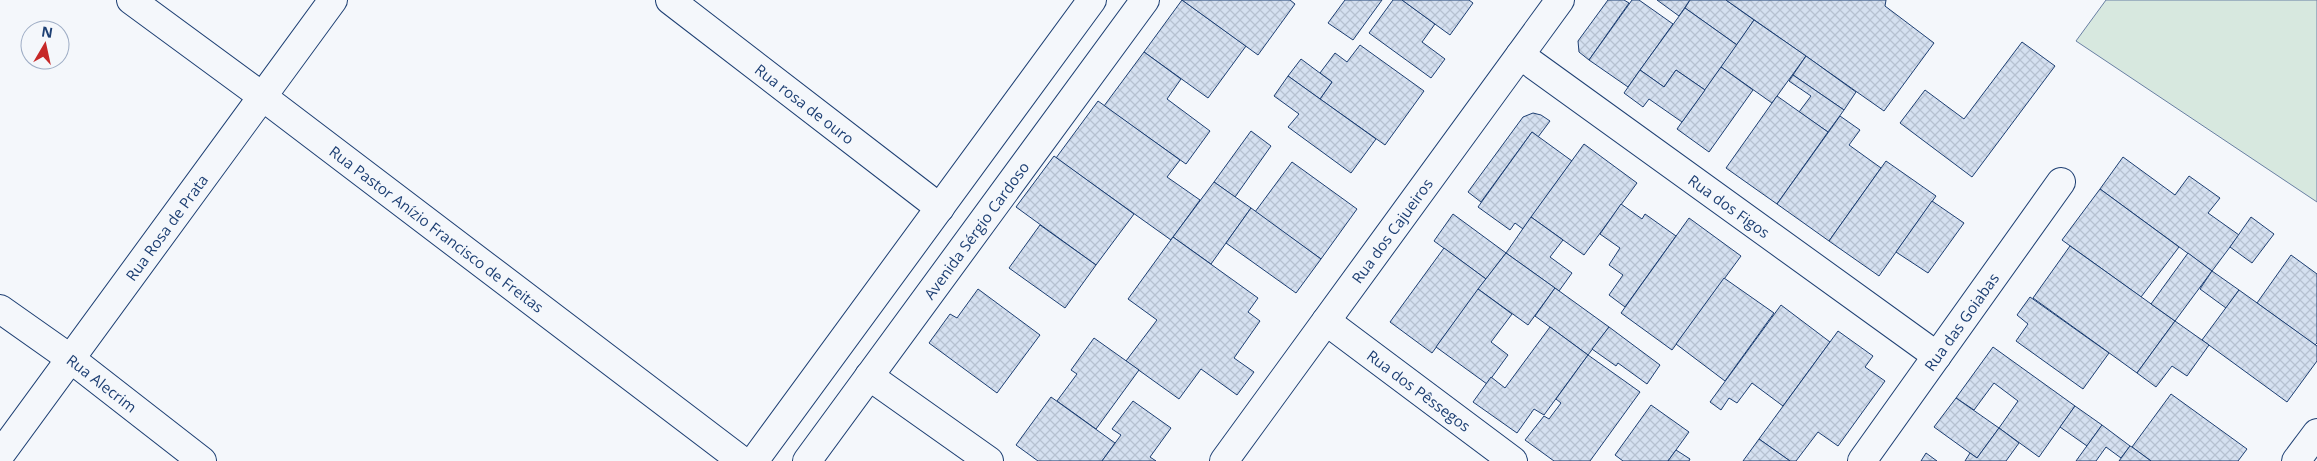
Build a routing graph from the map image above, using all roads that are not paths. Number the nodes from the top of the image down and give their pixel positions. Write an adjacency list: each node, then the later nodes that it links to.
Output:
1 (131, 0): 9 (street, Rua Pastor Anízio Francisco de Freitas)
2 (333, 0): 9 (street, Rua Rosa de Prata)
3 (670, 0): 12 (street, Rua rosa de ouro)
4 (1092, 0): 8 (street)
5 (1145, 0): 10 (street, Avenida Sérgio Cardoso)
6 (1560, 0): 7 (street, Rua dos Cajueiros)
7 (1520, 55): 15 (street, Rua dos Cajueiros); 17 (street, Rua dos Figos)
8 (1034, 78): 10 (street); 12 (street)
9 (263, 96): 18 (street, Rua Rosa de Prata); 23 (street, Rua Pastor Anízio Francisco de Freitas)
10 (1069, 103): 13 (street, Avenida Sérgio Cardoso)
11 (2061, 182): 17 (street, Rua das Goiabas)
12 (940, 208): 13 (street, Rua rosa de ouro); 16 (street)
13 (974, 233): 19 (street, Avenida Sérgio Cardoso)
14 (0, 309): 18 (street, Rua Alecrim)
15 (1326, 321): 27 (street, Rua dos Cajueiros); 28 (street, Rua dos Pêssegos)
16 (835, 351): 19 (street); 24 (street)
17 (1937, 356): 29 (street, Rua das Goiabas)
18 (71, 359): 21 (street, Rua Rosa de Prata); 22 (street, Rua Alecrim)
19 (869, 376): 25 (street, Avenida Sérgio Cardoso); 26 (street)
20 (2317, 433): 30 (street)
21 (0, 455)
22 (202, 461)
23 (742, 461)
24 (754, 461)
25 (807, 461)
26 (989, 461)
27 (1224, 461)
28 (1513, 461)
29 (1862, 461)
30 (2296, 461)

